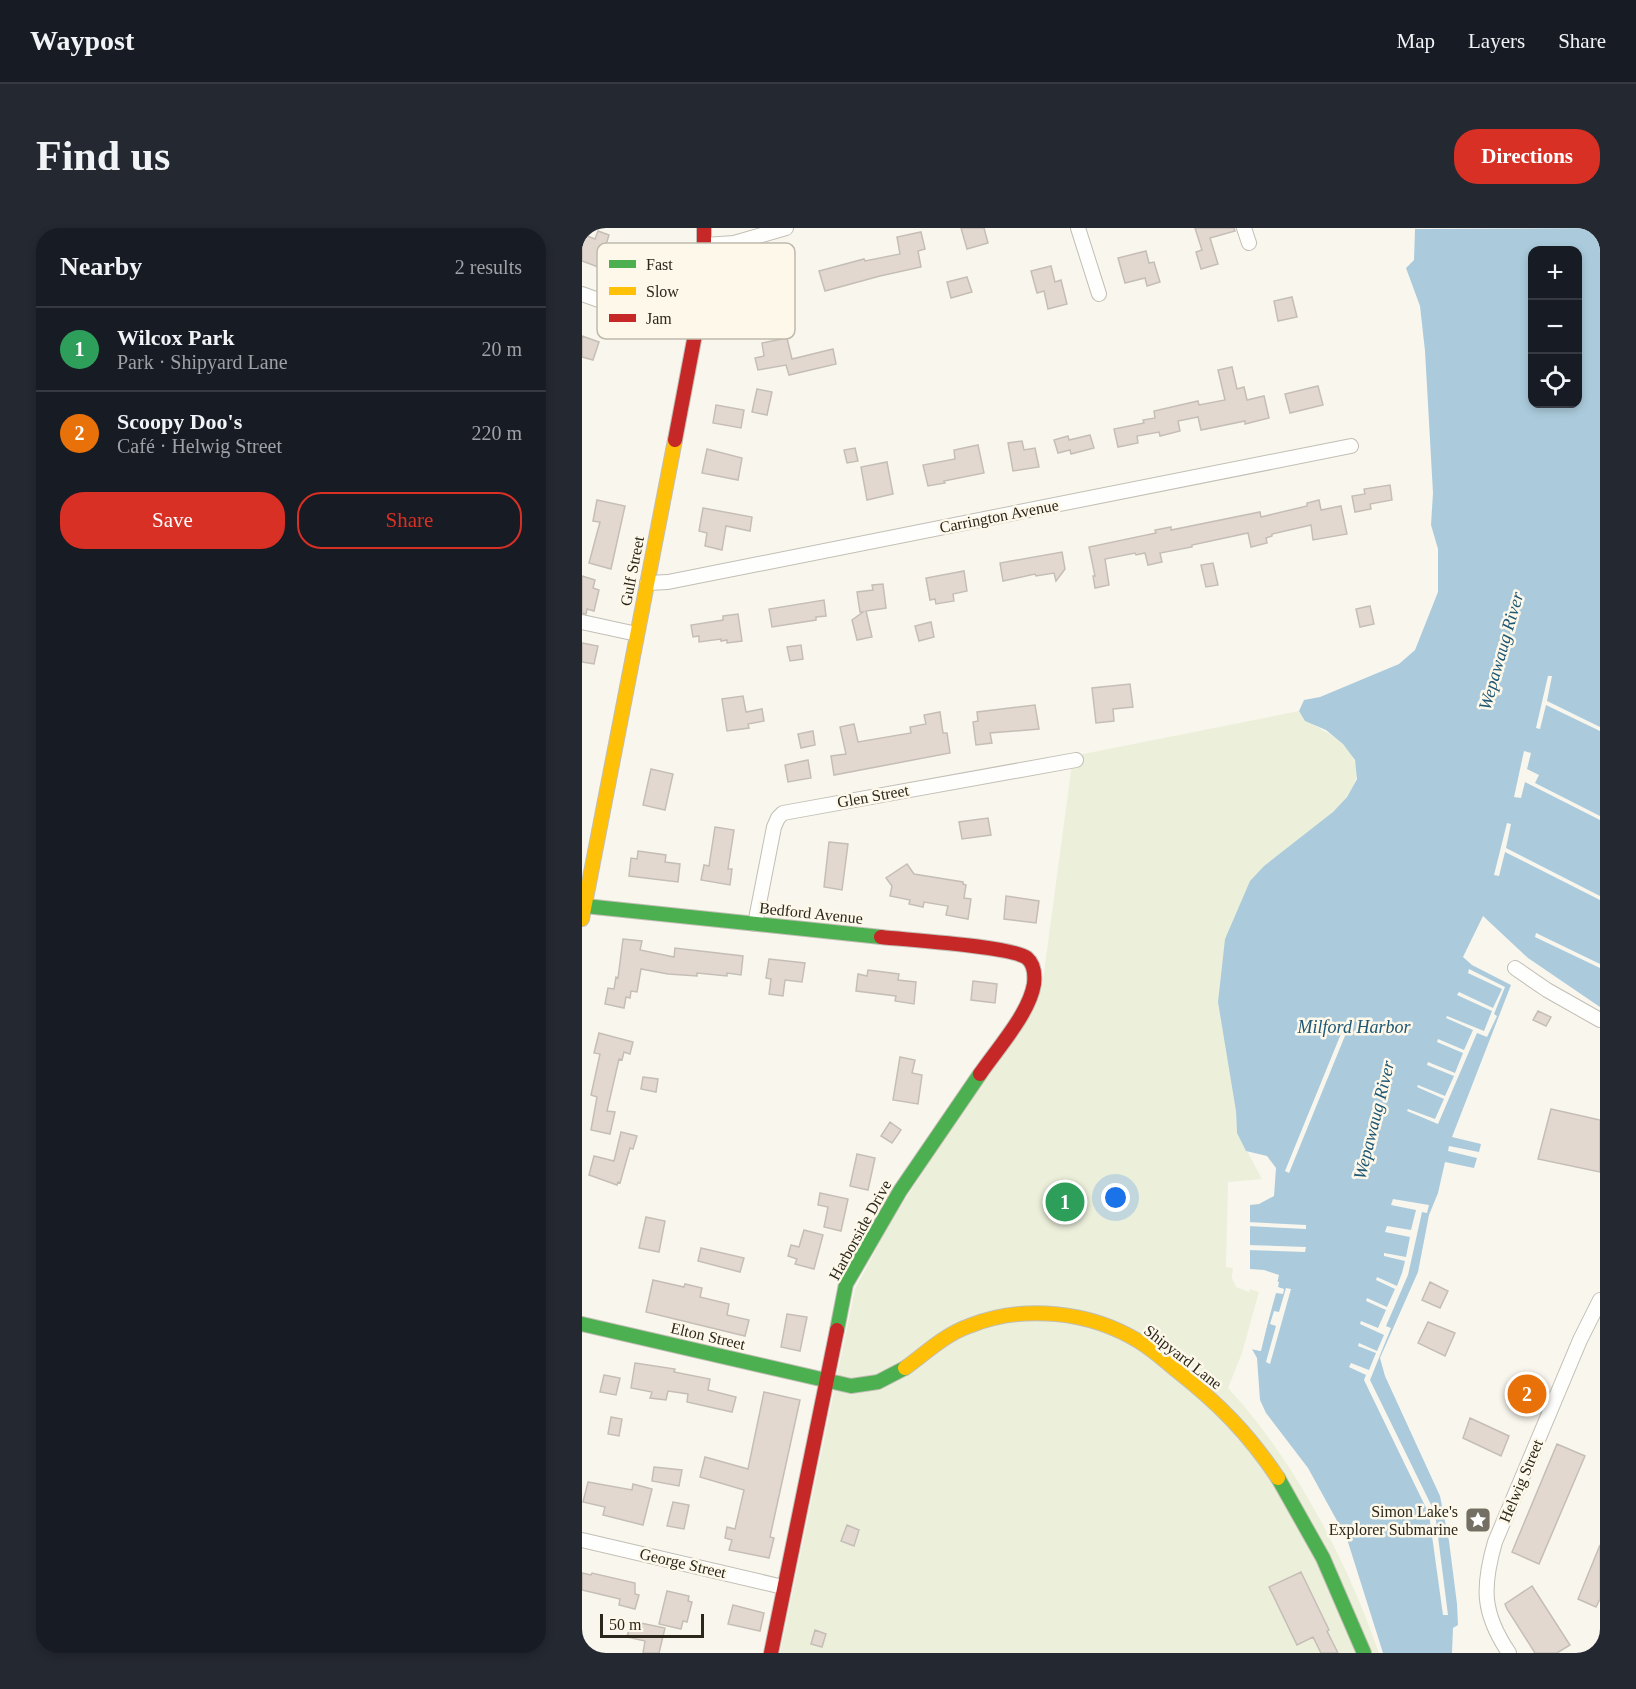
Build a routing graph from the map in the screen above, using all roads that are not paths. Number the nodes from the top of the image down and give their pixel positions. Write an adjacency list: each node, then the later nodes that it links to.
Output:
1 (704, 228): 5 (street, Gulf Street)
2 (786, 228): 6 (street)
3 (1078, 228): 9 (street)
4 (1245, 228): 7 (street)
5 (705, 243)
6 (734, 243)
7 (1249, 243)
8 (582, 294): 10 (street)
9 (1099, 294)
10 (597, 299)
11 (694, 339): 13 (street, Gulf Street)
12 (1351, 446): 13 (street, Carrington Avenue)
13 (647, 583): 15 (street, Gulf Street)
14 (582, 622): 15 (street)
15 (637, 634): 17 (street, Gulf Street)
16 (1076, 760): 18 (street, Glen Street)
17 (583, 912): 18 (street, Bedford Avenue)
18 (755, 924): 19 (street, Bedford Avenue)
19 (1031, 963): 24 (street, Harborside Drive)
20 (1515, 968): 21 (street)
21 (1600, 1020)
22 (1600, 1300): 29 (street, Helwig Street)
23 (582, 1324): 24 (street, Elton Street)
24 (826, 1381): 26 (street, Harborside Drive); 28 (street, Shipyard Lane)
25 (582, 1540): 26 (street, George Street)
26 (783, 1587): 27 (street, Harborside Drive)
27 (771, 1653)
28 (1364, 1653)
29 (1509, 1653)

